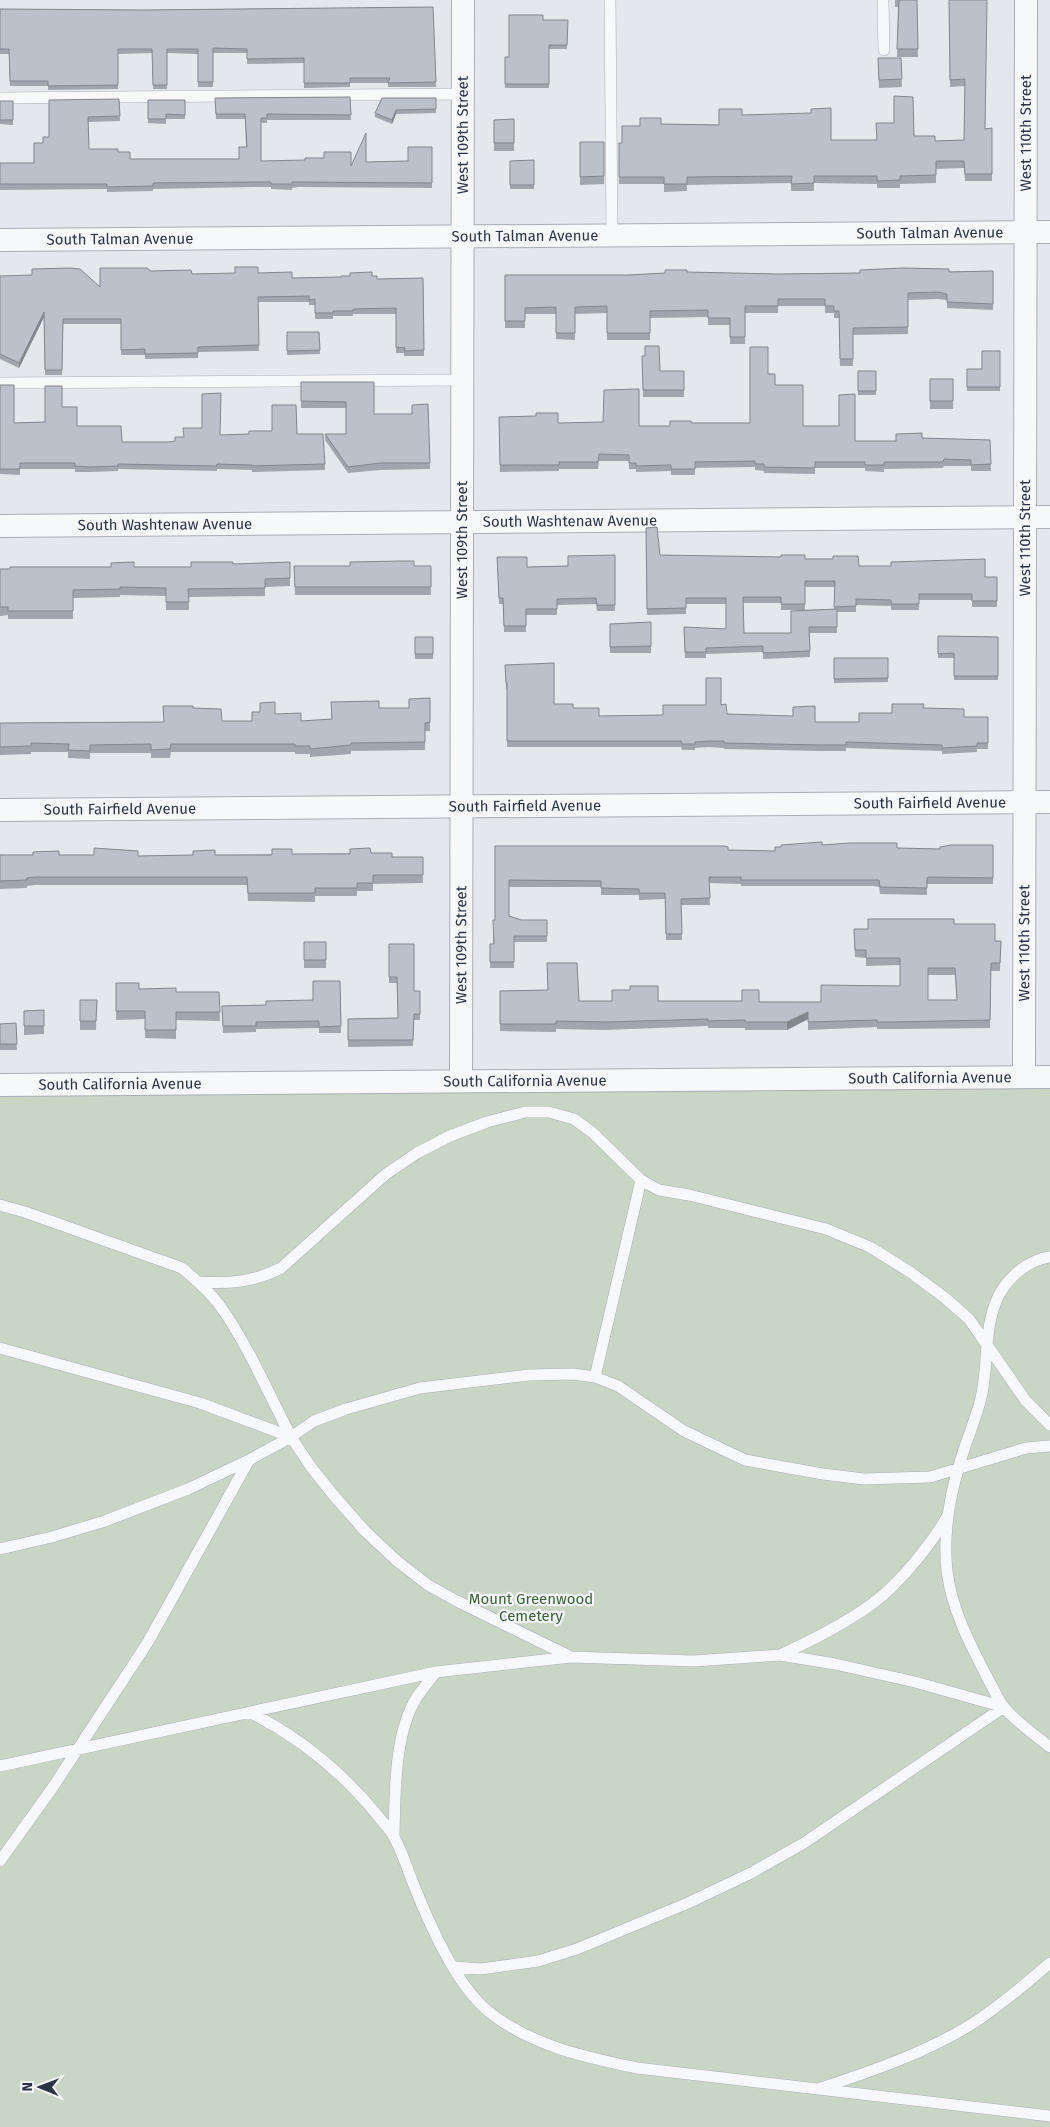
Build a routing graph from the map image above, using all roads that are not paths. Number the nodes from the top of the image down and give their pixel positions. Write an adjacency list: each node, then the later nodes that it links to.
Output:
1 (463, 0): 6 (street, West 109th Street)
2 (610, 0): 10 (lane)
3 (883, 0): 5 (lane)
4 (1026, 0): 8 (street, West 110th Street)
5 (884, 50)
6 (463, 94): 7 (lane); 11 (street, West 109th Street)
7 (0, 98)
8 (1027, 232): 9 (street, South Talman Avenue); 10 (street, South Talman Avenue); 15 (street, West 110th Street)
9 (1050, 232)
10 (612, 235): 11 (street, South Talman Avenue)
11 (462, 236): 12 (street, South Talman Avenue); 13 (street, West 109th Street)
12 (0, 240)
13 (462, 380): 14 (lane); 17 (street, West 109th Street)
14 (0, 383)
15 (1026, 517): 16 (street, South Washtenaw Avenue); 17 (street, South Washtenaw Avenue); 20 (street, West 110th Street)
16 (1050, 517)
17 (462, 523): 18 (street, South Washtenaw Avenue); 21 (street, West 109th Street)
18 (0, 526)
19 (1050, 802): 20 (street, South Fairfield Avenue)
20 (1025, 803): 21 (street, South Fairfield Avenue); 23 (street, West 110th Street)
21 (461, 806): 22 (street, South Fairfield Avenue); 25 (street, West 109th Street)
22 (0, 810)
23 (1024, 1077): 24 (street, South California Avenue); 25 (street, South California Avenue)
24 (1050, 1077)
25 (461, 1080): 26 (street, South California Avenue)
26 (0, 1085)
27 (641, 1180): 30 (lane); 31 (lane); 33 (lane)
28 (0, 1206): 30 (lane)
29 (1050, 1257): 31 (lane)
30 (198, 1282): 35 (lane)
31 (987, 1345): 34 (lane); 38 (lane)
32 (0, 1348): 35 (lane)
33 (595, 1377): 35 (lane); 38 (lane)
34 (1050, 1426)
35 (291, 1437): 37 (lane); 42 (lane)
36 (1050, 1446): 38 (lane)
37 (249, 1460): 40 (lane); 47 (lane)
38 (958, 1470): 39 (lane)
39 (949, 1512): 41 (lane); 44 (lane)
40 (0, 1549)
41 (780, 1656): 42 (lane); 44 (lane)
42 (571, 1657): 43 (lane)
43 (436, 1672): 45 (lane); 49 (lane)
44 (1004, 1707): 46 (lane); 52 (lane)
45 (249, 1712): 47 (lane); 49 (lane)
46 (1050, 1747)
47 (78, 1748): 48 (lane); 50 (lane)
48 (0, 1766)
49 (394, 1836): 52 (lane)
50 (0, 1861)
51 (1050, 1963): 53 (lane)
52 (454, 1967): 53 (lane)
53 (817, 2090): 54 (lane)
54 (1050, 2116)

